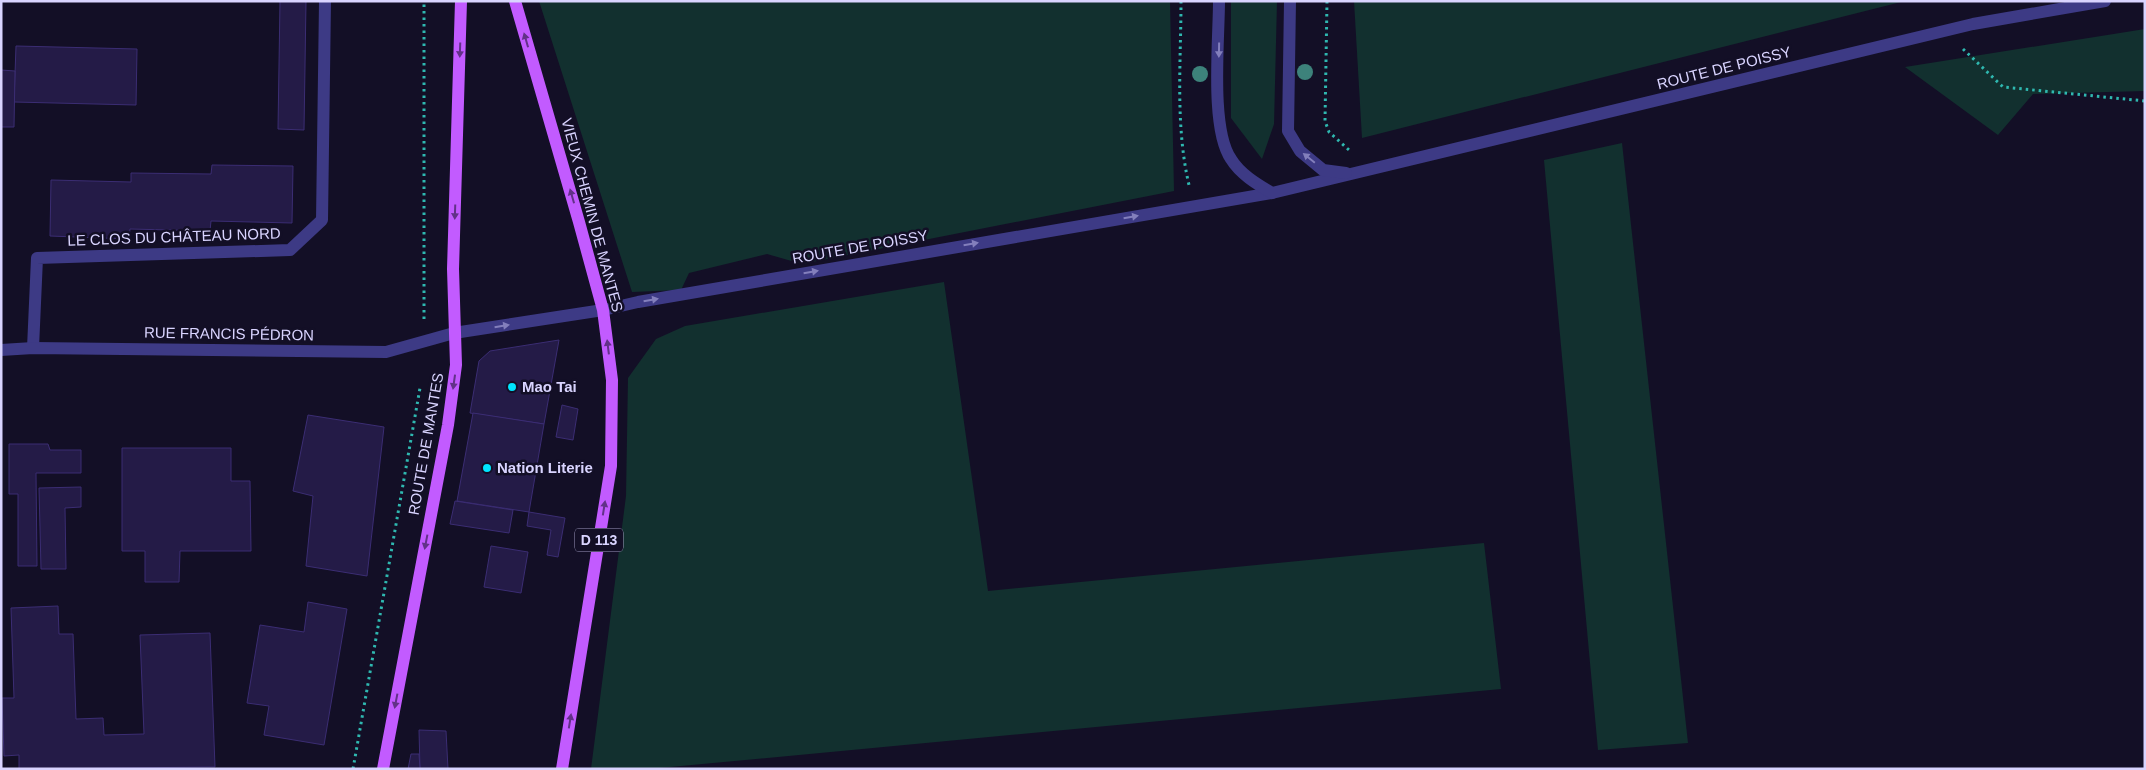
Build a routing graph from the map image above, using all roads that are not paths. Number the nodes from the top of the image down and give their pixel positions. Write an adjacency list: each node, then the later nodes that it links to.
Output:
1 (325, 1): 11 (street, LE CLOS DU CHÂTEAU NORD)
2 (461, 1): 10 (main road, ROUTE DE MANTES, one-way to 10)
3 (515, 1): 9 (main road, VIEUX CHEMIN DE MANTES / D 113, one-way to 3)
4 (1219, 1): 8 (street, one-way to 8)
5 (1290, 1): 7 (street, ROUTE DE POISSY, one-way to 5)
6 (2105, 1): 7 (street, ROUTE DE POISSY)
7 (1357, 174): 8 (street, ROUTE DE POISSY)
8 (1272, 193): 9 (street, ROUTE DE POISSY, one-way to 8)
9 (603, 310): 10 (street, ROUTE DE POISSY, one-way to 9); 14 (main road, VIEUX CHEMIN DE MANTES / D 113, one-way to 9)
10 (454, 333): 11 (street, RUE FRANCIS PÉDRON); 13 (main road, ROUTE DE MANTES, one-way to 13)
11 (33, 348): 12 (street, RUE FRANCIS PÉDRON)
12 (1, 350)
13 (384, 769)
14 (562, 769)

